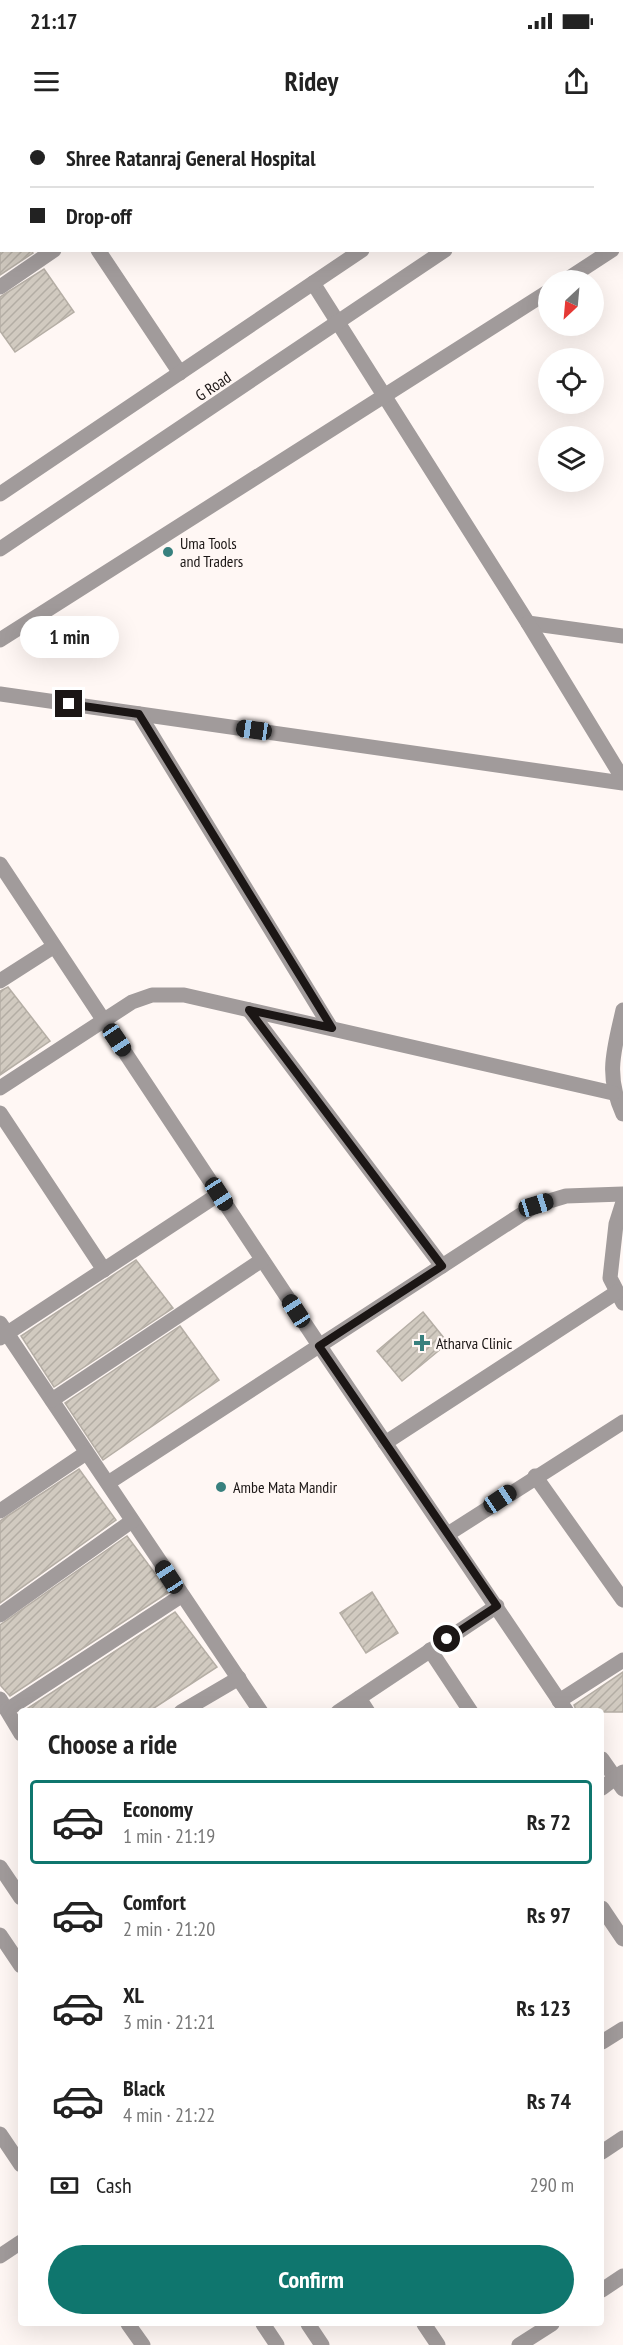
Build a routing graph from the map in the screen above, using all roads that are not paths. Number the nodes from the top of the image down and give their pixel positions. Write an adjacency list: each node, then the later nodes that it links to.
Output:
1 (51, 252): 8 (street)
2 (99, 252): 11 (street)
3 (359, 252): 7 (street, G Road)
4 (442, 252): 10 (street, G Road)
5 (609, 252): 6 (street)
6 (581, 270)
7 (313, 284): 10 (street); 11 (street, G Road)
8 (0, 287)
9 (538, 298): 12 (street)
10 (339, 323): 12 (street); 14 (street, G Road)
11 (180, 373): 13 (street, G Road)
12 (385, 397): 15 (street); 17 (street)
13 (0, 494)
14 (0, 549)
15 (528, 623): 16 (street); 20 (street)
16 (623, 636)
17 (0, 640)
18 (0, 694): 19 (street)
19 (139, 714): 20 (street); 27 (street)
20 (623, 781)
21 (1, 869): 22 (street)
22 (53, 947): 23 (street); 26 (street)
23 (0, 981)
24 (249, 1010): 26 (street); 27 (street); 36 (street)
25 (623, 1010): 29 (street)
26 (104, 1021): 28 (street); 32 (street)
27 (332, 1028): 29 (street)
28 (0, 1088)
29 (613, 1093): 31 (street)
30 (0, 1113): 37 (street)
31 (623, 1114)
32 (219, 1194): 35 (street); 37 (street)
33 (623, 1194): 36 (street)
34 (623, 1202): 38 (street)
35 (262, 1260): 40 (street); 41 (street)
36 (442, 1266): 40 (street)
37 (104, 1270): 39 (street)
38 (620, 1297): 43 (street)
39 (2, 1332): 41 (street)
40 (319, 1346): 43 (street); 46 (street)
41 (52, 1400): 44 (street)
42 (623, 1422): 45 (street)
43 (385, 1443): 49 (street)
44 (86, 1453): 46 (street); 47 (street)
45 (535, 1476): 49 (street); 51 (street)
46 (108, 1483): 48 (street)
47 (0, 1511)
48 (132, 1521): 50 (street); 53 (street)
49 (448, 1534): 52 (street)
50 (181, 1596): 56 (street); 58 (street)
51 (623, 1600)
52 (497, 1606): 54 (street); 59 (street)
53 (0, 1615)
54 (430, 1650): 57 (street); 64 (street)
55 (623, 1660): 59 (street)
56 (239, 1678): 60 (street); 61 (street)
57 (359, 1698): 62 (street); 63 (street)
58 (4, 1704): 65 (street)
59 (563, 1706)
60 (188, 1708)
61 (258, 1708)
62 (344, 1708)
63 (365, 1708)
64 (468, 1708)
65 (18, 1729)
66 (604, 1761): 67 (street)
67 (620, 1780): 68 (street)
68 (604, 1787)
69 (0, 1867): 70 (street)
70 (18, 1894)
71 (604, 1911): 73 (street)
72 (0, 1935): 74 (street)
73 (623, 1939)
74 (18, 1962)
75 (623, 2030): 76 (street)
76 (604, 2041)
77 (0, 2134): 80 (street)
78 (623, 2138): 79 (street)
79 (604, 2151)
80 (18, 2161)
81 (18, 2244): 82 (street)
82 (0, 2256)
83 (623, 2276): 84 (street)
84 (604, 2289)
85 (130, 2326): 90 (street)
86 (263, 2326): 91 (street)
87 (309, 2326): 92 (street)
88 (425, 2326): 93 (street)
89 (549, 2326): 94 (street)
90 (143, 2345)
91 (277, 2345)
92 (322, 2345)
93 (438, 2345)
94 (519, 2345)

